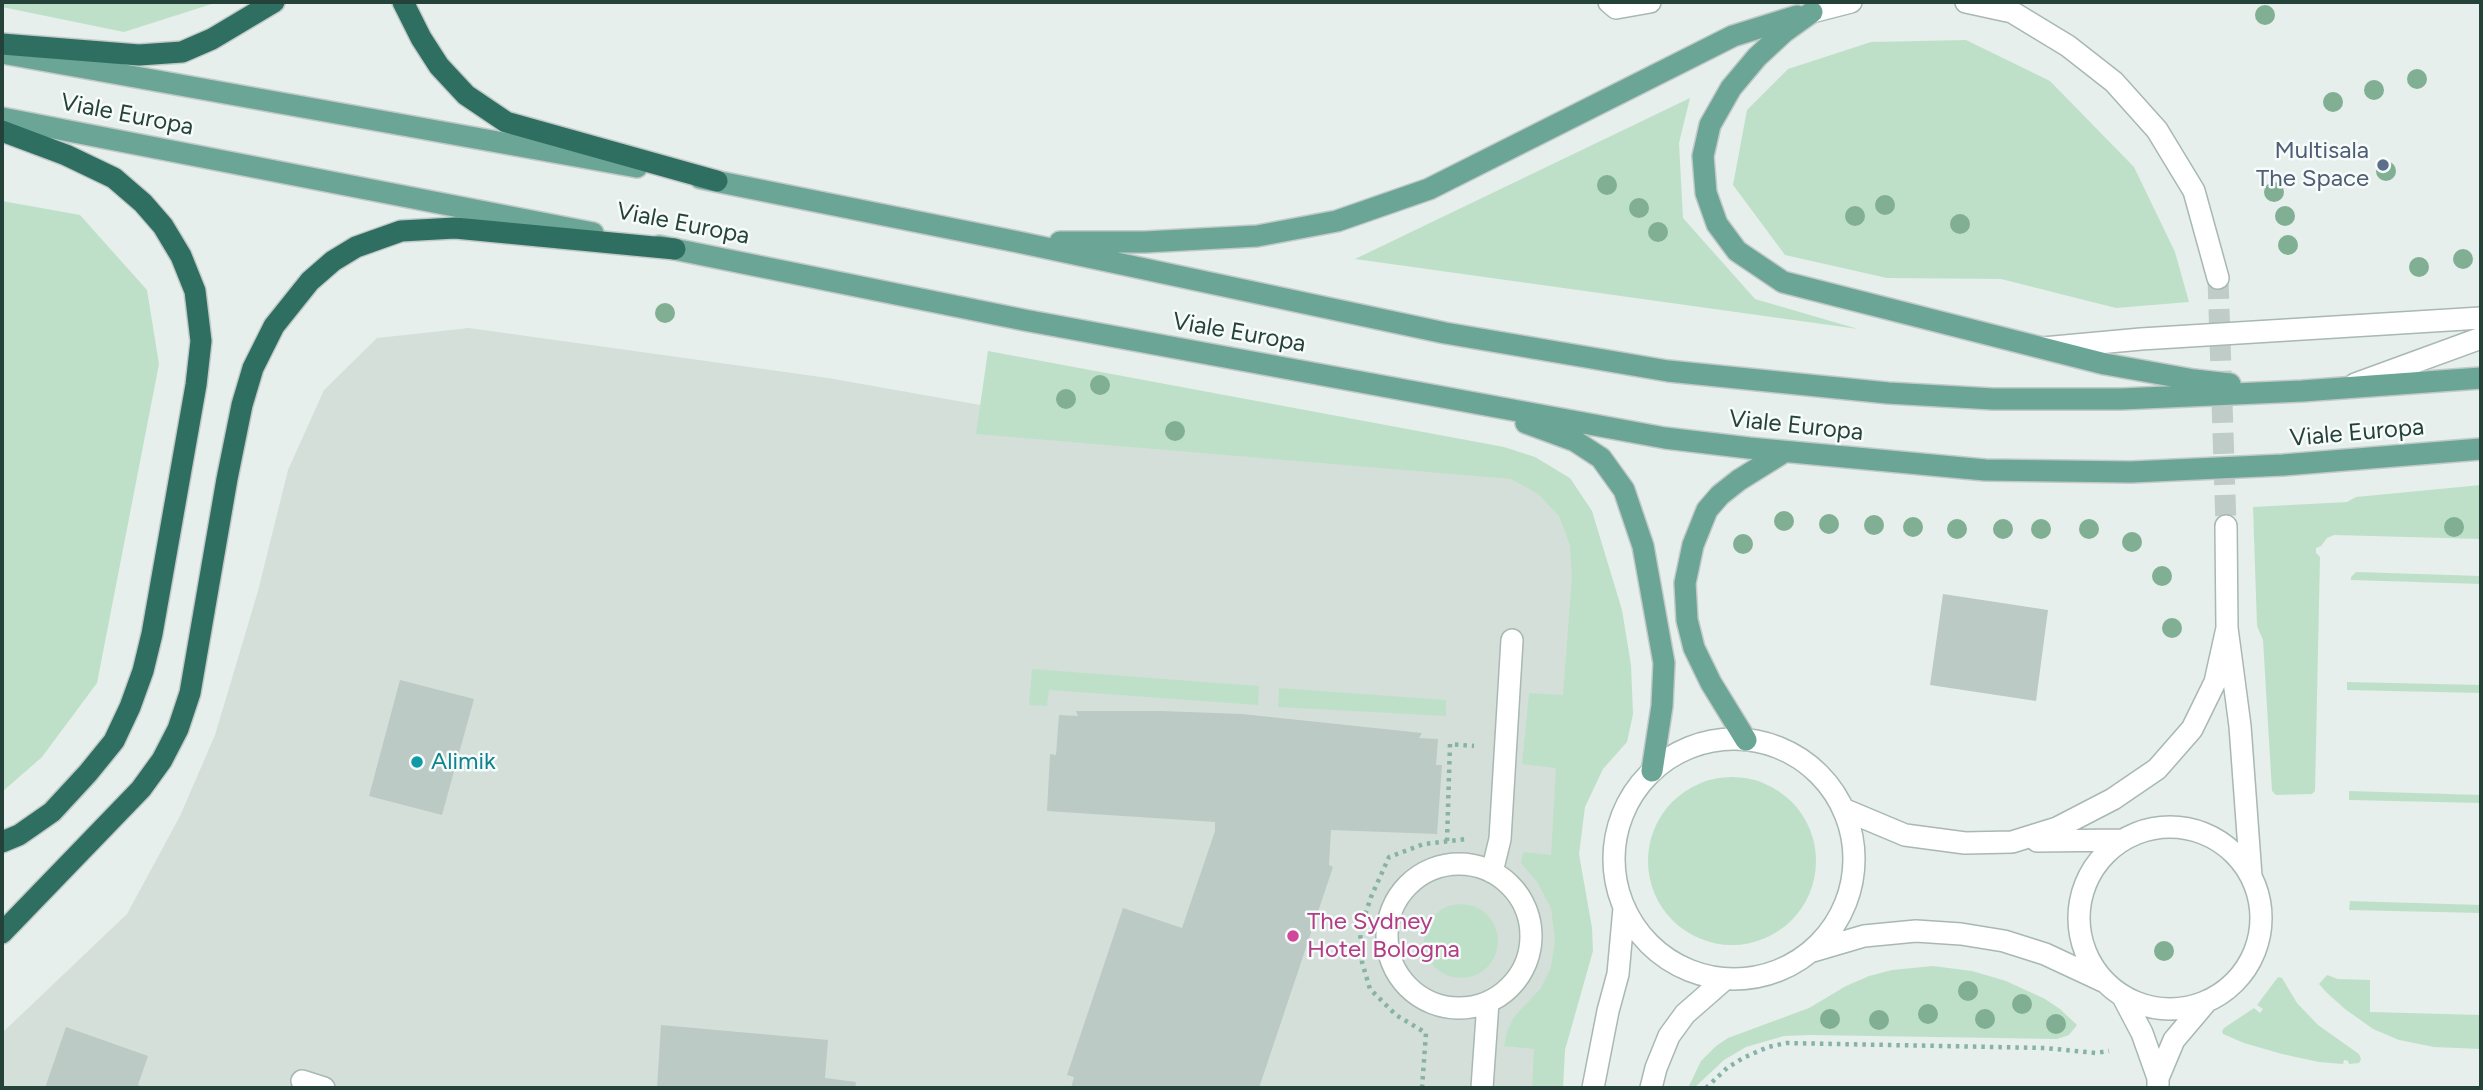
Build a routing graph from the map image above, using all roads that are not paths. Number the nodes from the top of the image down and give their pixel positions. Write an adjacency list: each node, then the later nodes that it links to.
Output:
1 (274, 2): 10 (highway)
2 (403, 2): 14 (highway)
3 (1609, 2): 4 (street)
4 (1650, 2)
5 (1851, 2): 8 (street)
6 (1966, 2): 9 (street)
7 (1992, 2): 9 (street)
8 (1812, 12): 15 (main road); 21 (main road)
9 (2012, 12): 17 (street)
10 (2, 44)
11 (2, 53): 14 (main road, Viale Europa)
12 (2, 118): 16 (main road, Viale Europa)
13 (2, 131): 34 (highway)
14 (716, 181): 15 (main road, Viale Europa)
15 (1018, 242): 24 (main road, Viale Europa)
16 (675, 249): 19 (main road, Viale Europa); 39 (highway)
17 (2218, 278)
18 (2481, 318): 21 (street)
19 (1024, 320): 26 (main road, Viale Europa); 31 (main road)
20 (2481, 338): 23 (street)
21 (2038, 348): 24 (main road)
22 (2481, 378): 23 (main road, Viale Europa)
23 (2342, 388): 24 (main road, Viale Europa)
24 (2302, 391)
25 (2481, 449): 26 (main road, Viale Europa)
26 (1784, 452): 30 (main road)
27 (2225, 526): 28 (street)
28 (2227, 628): 35 (street); 37 (street)
29 (1512, 640): 36 (street)
30 (1746, 740): 31 (street); 32 (street)
31 (1652, 771): 38 (street)
32 (1843, 808): 35 (street); 40 (street)
33 (2122, 839): 35 (street); 37 (street); 42 (street)
34 (2, 842)
35 (2012, 842)
36 (1492, 872): 45 (street); 45 (street)
37 (2251, 876): 44 (street)
38 (1625, 908): 41 (street); 50 (street)
39 (2, 933)
40 (1811, 952): 41 (street); 42 (street)
41 (1725, 979): 51 (street)
42 (2104, 981): 43 (street)
43 (2122, 995): 44 (street); 47 (street)
44 (2207, 1001): 47 (street)
45 (1488, 1002): 49 (street)
46 (302, 1081): 48 (street)
47 (2158, 1083)
48 (324, 1088)
49 (1482, 1088)
50 (1593, 1088)
51 (1651, 1088)

